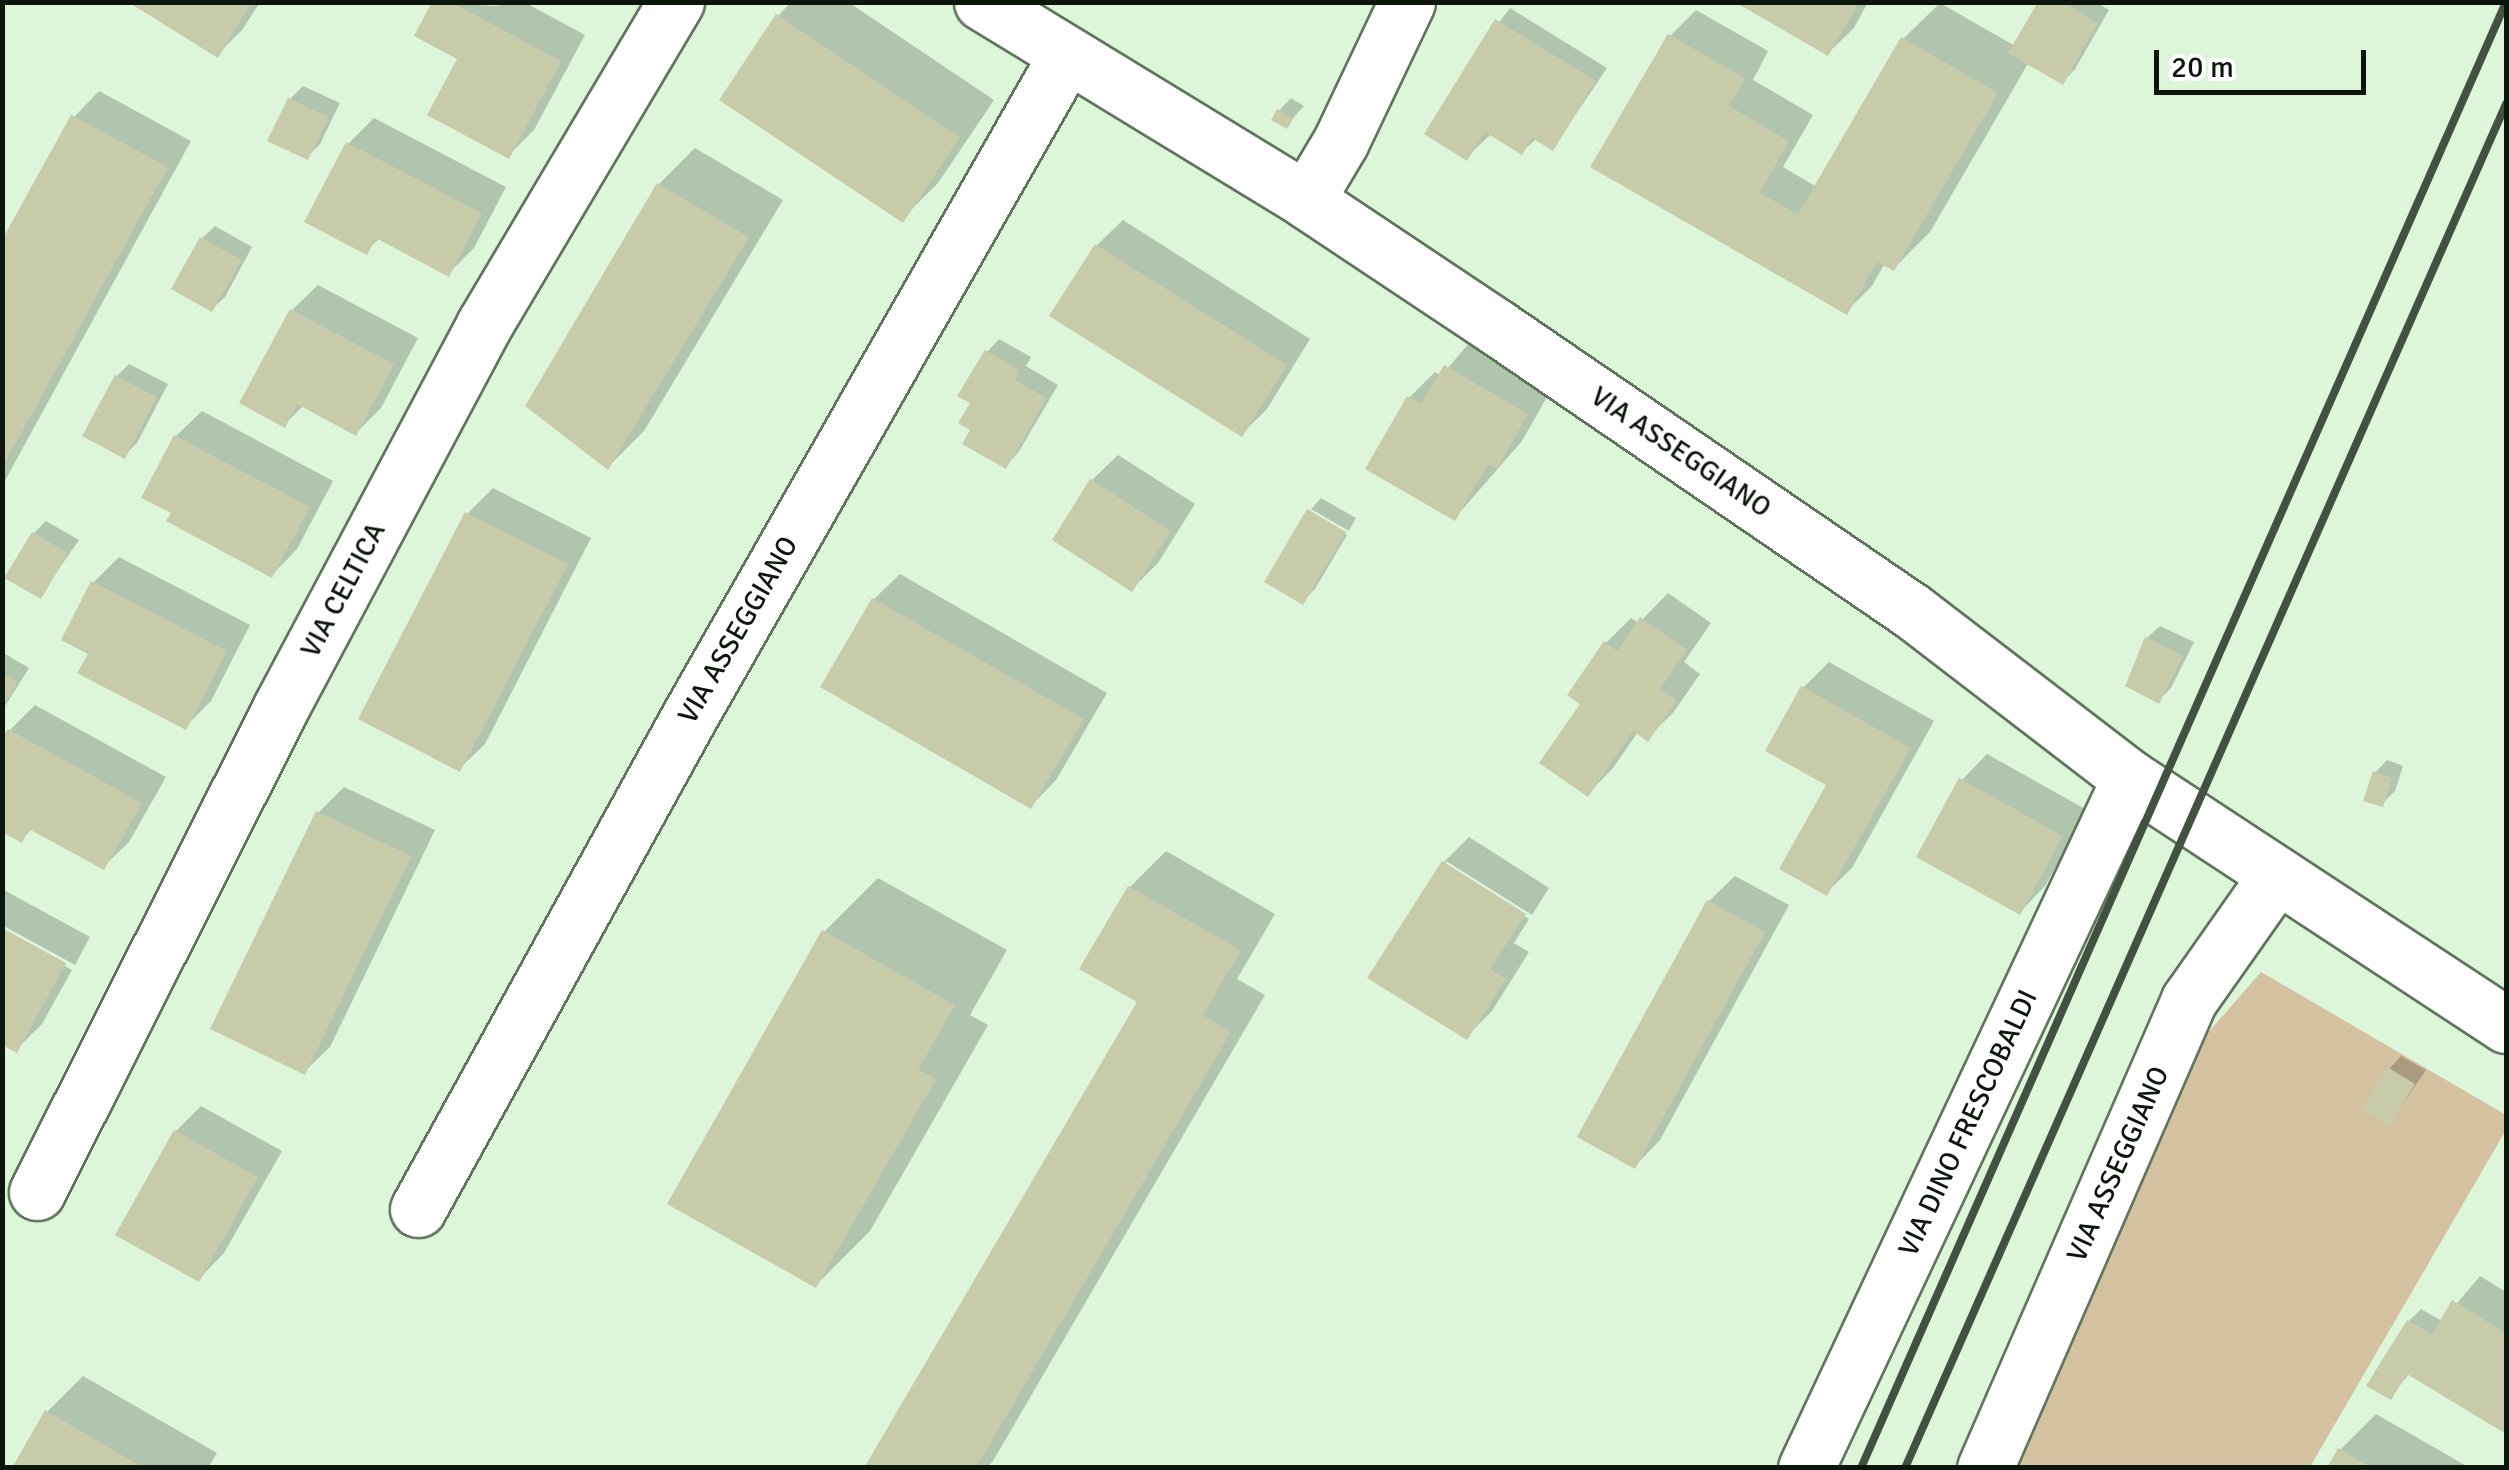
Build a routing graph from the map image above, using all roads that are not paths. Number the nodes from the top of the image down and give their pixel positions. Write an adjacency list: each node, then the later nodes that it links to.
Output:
1 (676, 2): 9 (street, VIA CELTICA)
2 (982, 2): 4 (street, VIA ASSEGGIANO)
3 (1407, 2): 5 (street)
4 (1066, 56): 5 (street, VIA ASSEGGIANO); 10 (street, VIA ASSEGGIANO)
5 (1306, 200): 6 (street, VIA ASSEGGIANO)
6 (2130, 778): 7 (street, VIA ASSEGGIANO); 11 (street, VIA DINO FRESCOBALDI)
7 (2277, 875): 8 (street, VIA ASSEGGIANO); 12 (street, VIA ASSEGGIANO)
8 (2506, 1025)
9 (37, 1192)
10 (418, 1209)
11 (1806, 1468)
12 (1985, 1468)

